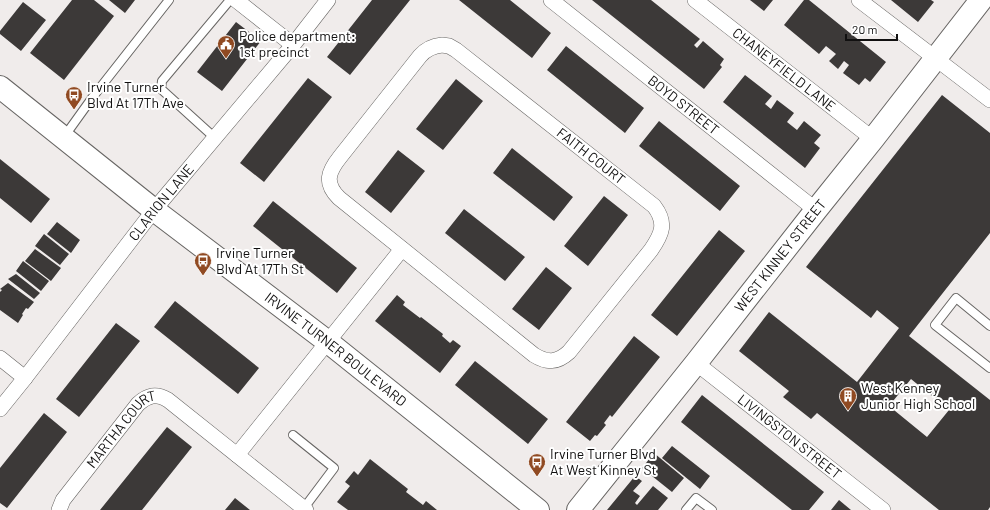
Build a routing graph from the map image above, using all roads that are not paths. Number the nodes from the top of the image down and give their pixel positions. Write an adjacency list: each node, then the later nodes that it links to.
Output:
1 (169, 0): 13 (lane)
2 (230, 0): 14 (lane)
3 (236, 0): 9 (street)
4 (328, 0): 9 (street, CLARION LANE)
5 (551, 0): 17 (street, BOYD STREET)
6 (695, 0): 15 (street, CHANEYFIELD LANE)
7 (859, 0): 10 (street)
8 (981, 0): 10 (main road, WEST KINNEY STREET)
9 (293, 45): 14 (street, CLARION LANE)
10 (936, 58): 12 (street); 15 (main road, WEST KINNEY STREET)
11 (0, 87): 13 (main road, IRVINE TURNER BOULEVARD)
12 (990, 100)
13 (63, 138): 16 (main road, IRVINE TURNER BOULEVARD)
14 (215, 138): 16 (street, CLARION LANE)
15 (873, 139): 17 (main road, WEST KINNEY STREET)
16 (154, 210): 20 (main road, IRVINE TURNER BOULEVARD); 24 (street, CLARION LANE)
17 (816, 210): 22 (main road, WEST KINNEY STREET)
18 (402, 249): 18 (street, FAITH COURT); 20 (street)
19 (990, 326): 23 (lane)
20 (328, 342): 27 (street); 30 (main road, IRVINE TURNER BOULEVARD)
21 (0, 358): 24 (street)
22 (696, 364): 31 (main road, WEST KINNEY STREET); 34 (street, LIVINGSTON STREET)
23 (990, 368)
24 (26, 378): 25 (street, CLARION LANE)
25 (0, 409)
26 (293, 436): 28 (lane)
27 (237, 455): 28 (street, MARTHA COURT); 29 (street, MARTHA COURT)
28 (305, 509)
29 (59, 510)
30 (538, 510)
31 (578, 510)
32 (686, 510): 33 (lane)
33 (712, 510)
34 (883, 510)

